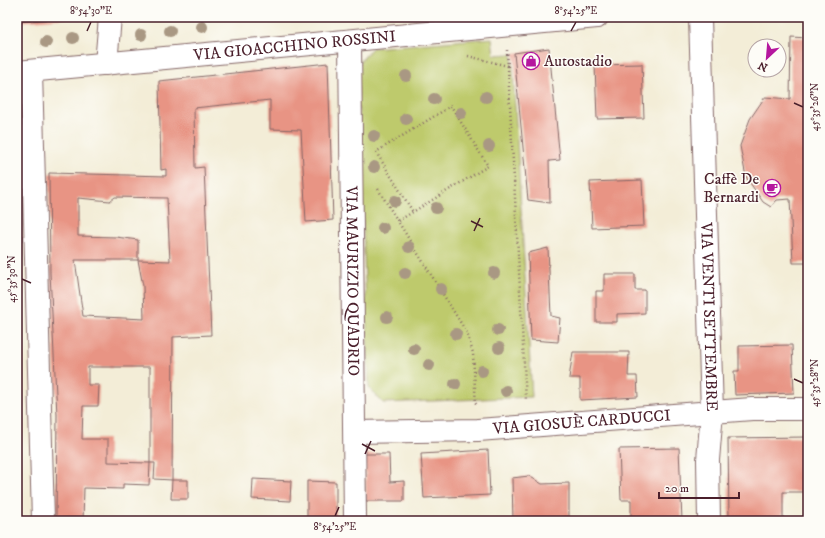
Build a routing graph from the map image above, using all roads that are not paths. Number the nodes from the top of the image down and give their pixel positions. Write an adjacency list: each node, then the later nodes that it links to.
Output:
1 (110, 17): 6 (street)
2 (597, 17): 4 (street, VIA GIOACCHINO ROSSINI)
3 (700, 17): 9 (street, VIA VENTI SETTEMBRE)
4 (446, 24): 5 (street, VIA GIOACCHINO ROSSINI)
5 (350, 41): 6 (street, VIA GIOACCHINO ROSSINI); 10 (street, VIA MAURIZIO QUADRIO)
6 (106, 64): 7 (street, VIA GIOACCHINO ROSSINI)
7 (24, 71): 11 (street)
8 (808, 409): 9 (street, VIA GIOSUÈ CARDUCCI)
9 (712, 412): 10 (street, VIA GIOSUÈ CARDUCCI); 13 (street, VIA VENTI SETTEMBRE)
10 (355, 432): 12 (street, VIA MAURIZIO QUADRIO)
11 (43, 521)
12 (355, 521)
13 (709, 521)

